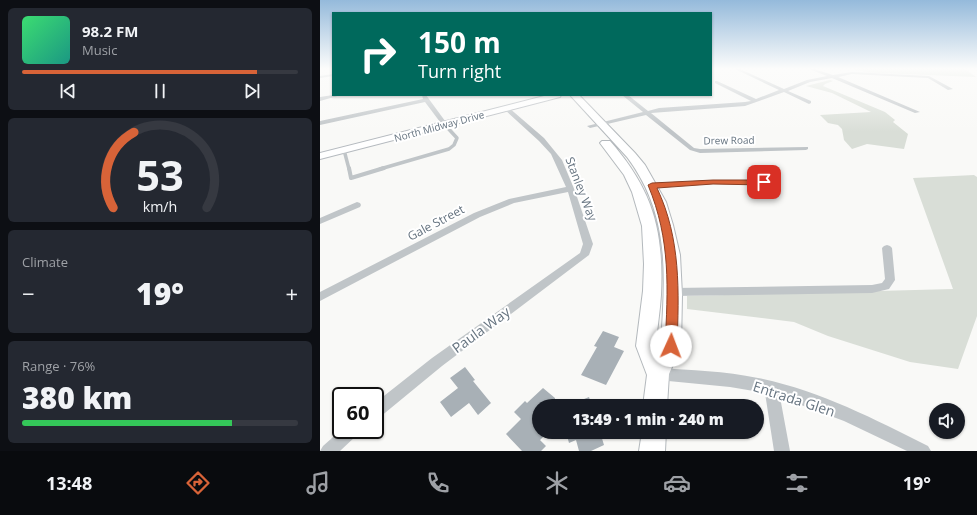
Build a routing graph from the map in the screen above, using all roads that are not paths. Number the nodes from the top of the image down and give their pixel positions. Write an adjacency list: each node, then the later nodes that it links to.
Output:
1 (734, 90): 11 (street)
2 (785, 90): 11 (street); 12 (street)
3 (865, 90): 15 (street)
4 (334, 96): 10 (street)
5 (553, 96): 13 (street, North Midway Drive)
6 (563, 96): 18 (main road)
7 (575, 96): 18 (main road)
8 (626, 96): 14 (street, Drew Road)
9 (425, 97): 16 (street); 17 (street)
10 (320, 99)
11 (756, 101): 14 (street)
12 (809, 102)
13 (506, 108): 17 (street, North Midway Drive); 24 (street, Stanley Way)
14 (646, 112): 18 (street); 19 (street, Drew Road)
15 (916, 112)
16 (320, 124)
17 (445, 125): 20 (street, North Midway Drive); 20 (lane)
18 (596, 125): 23 (main road); 31 (main road)
19 (806, 148)
20 (344, 150): 21 (street, North Midway Drive)
21 (320, 156)
22 (764, 182): 23 (lane)
23 (652, 185): 29 (main road)
24 (570, 189): 28 (street, Stanley Way); 30 (street, Gale Street)
25 (357, 205): 26 (street)
26 (320, 221)
27 (887, 248): 29 (street)
28 (587, 249): 34 (street, Paula Way)
29 (673, 292): 31 (main road)
30 (320, 297)
31 (658, 374): 32 (street, Entrada Glen); 33 (main road)
32 (771, 388): 39 (street); 40 (street, Entrada Glen)
33 (656, 399)
34 (384, 405)
35 (342, 439): 37 (street)
36 (653, 439): 38 (main road)
37 (328, 451)
38 (652, 451)
39 (782, 451)
40 (923, 451)

